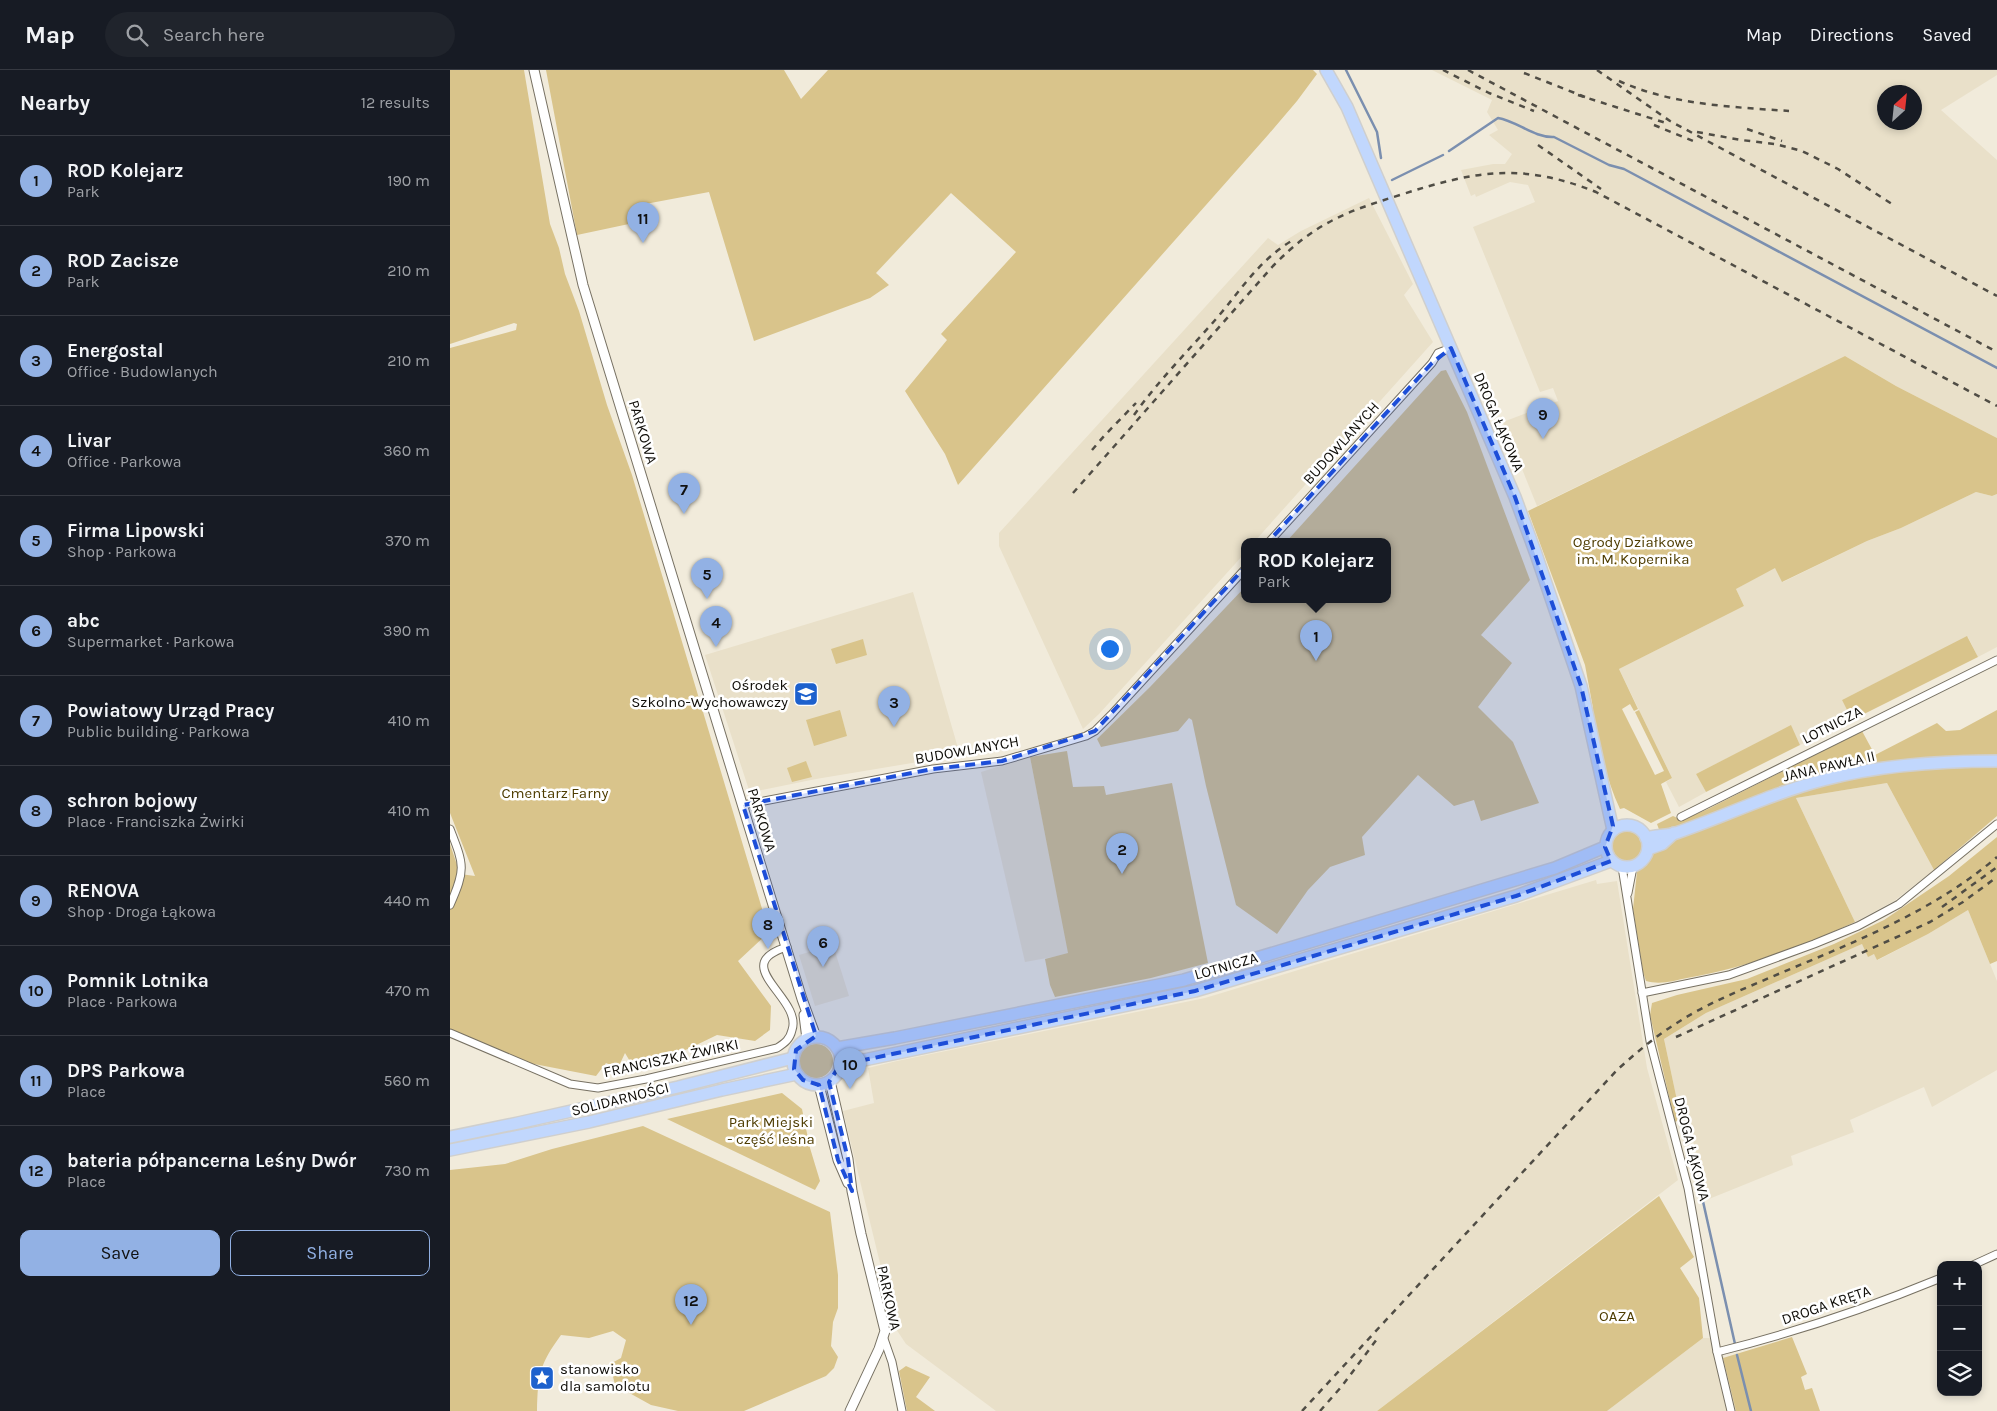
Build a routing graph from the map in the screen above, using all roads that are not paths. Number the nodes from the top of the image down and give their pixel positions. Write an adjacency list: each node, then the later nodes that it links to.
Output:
1 (534, 70): 8 (street, PARKOWA)
2 (1326, 70): 3 (main road, DROGA ŁĄKOWA)
3 (1451, 348): 4 (street, BUDOWLANYCH); 11 (main road, DROGA ŁĄKOWA)
4 (1273, 538)
5 (1241, 573): 8 (street, BUDOWLANYCH)
6 (1997, 660): 9 (street, LOTNICZA)
7 (1997, 761): 13 (main road, JANA PAWŁA II)
8 (743, 805): 19 (street, PARKOWA)
9 (1681, 817)
10 (1997, 824): 20 (street)
11 (1619, 827): 13 (main road); 14 (main road)
12 (450, 829): 18 (street)
13 (1647, 843): 16 (main road)
14 (1605, 847): 15 (main road); 23 (main road, LOTNICZA)
15 (1611, 861): 16 (main road); 25 (main road, LOTNICZA)
16 (1628, 867): 17 (street, DROGA ŁĄKOWA); 17 (street, DROGA ŁĄKOWA)
17 (1627, 893): 20 (street, DROGA ŁĄKOWA)
18 (450, 905)
19 (786, 947): 21 (street, FRANCISZKA ŻWIRKI); 22 (street, PARKOWA)
20 (1642, 993): 34 (street, DROGA ŁĄKOWA)
21 (450, 1033)
22 (812, 1038): 23 (main road); 24 (main road)
23 (837, 1048): 25 (main road)
24 (793, 1058): 26 (main road); 28 (main road, SOLIDARNOŚCI)
25 (840, 1064): 27 (main road)
26 (797, 1074): 27 (main road); 29 (main road, SOLIDARNOŚCI)
27 (824, 1083): 33 (street, PARKOWA)
28 (450, 1137)
29 (450, 1150)
30 (1997, 1254): 31 (street)
31 (1982, 1261)
32 (1937, 1280): 34 (street, DROGA KRĘTA)
33 (884, 1339): 35 (street); 36 (street, PARKOWA)
34 (1717, 1352): 37 (street, DROGA ŁĄKOWA)
35 (850, 1411)
36 (902, 1411)
37 (1731, 1411)

